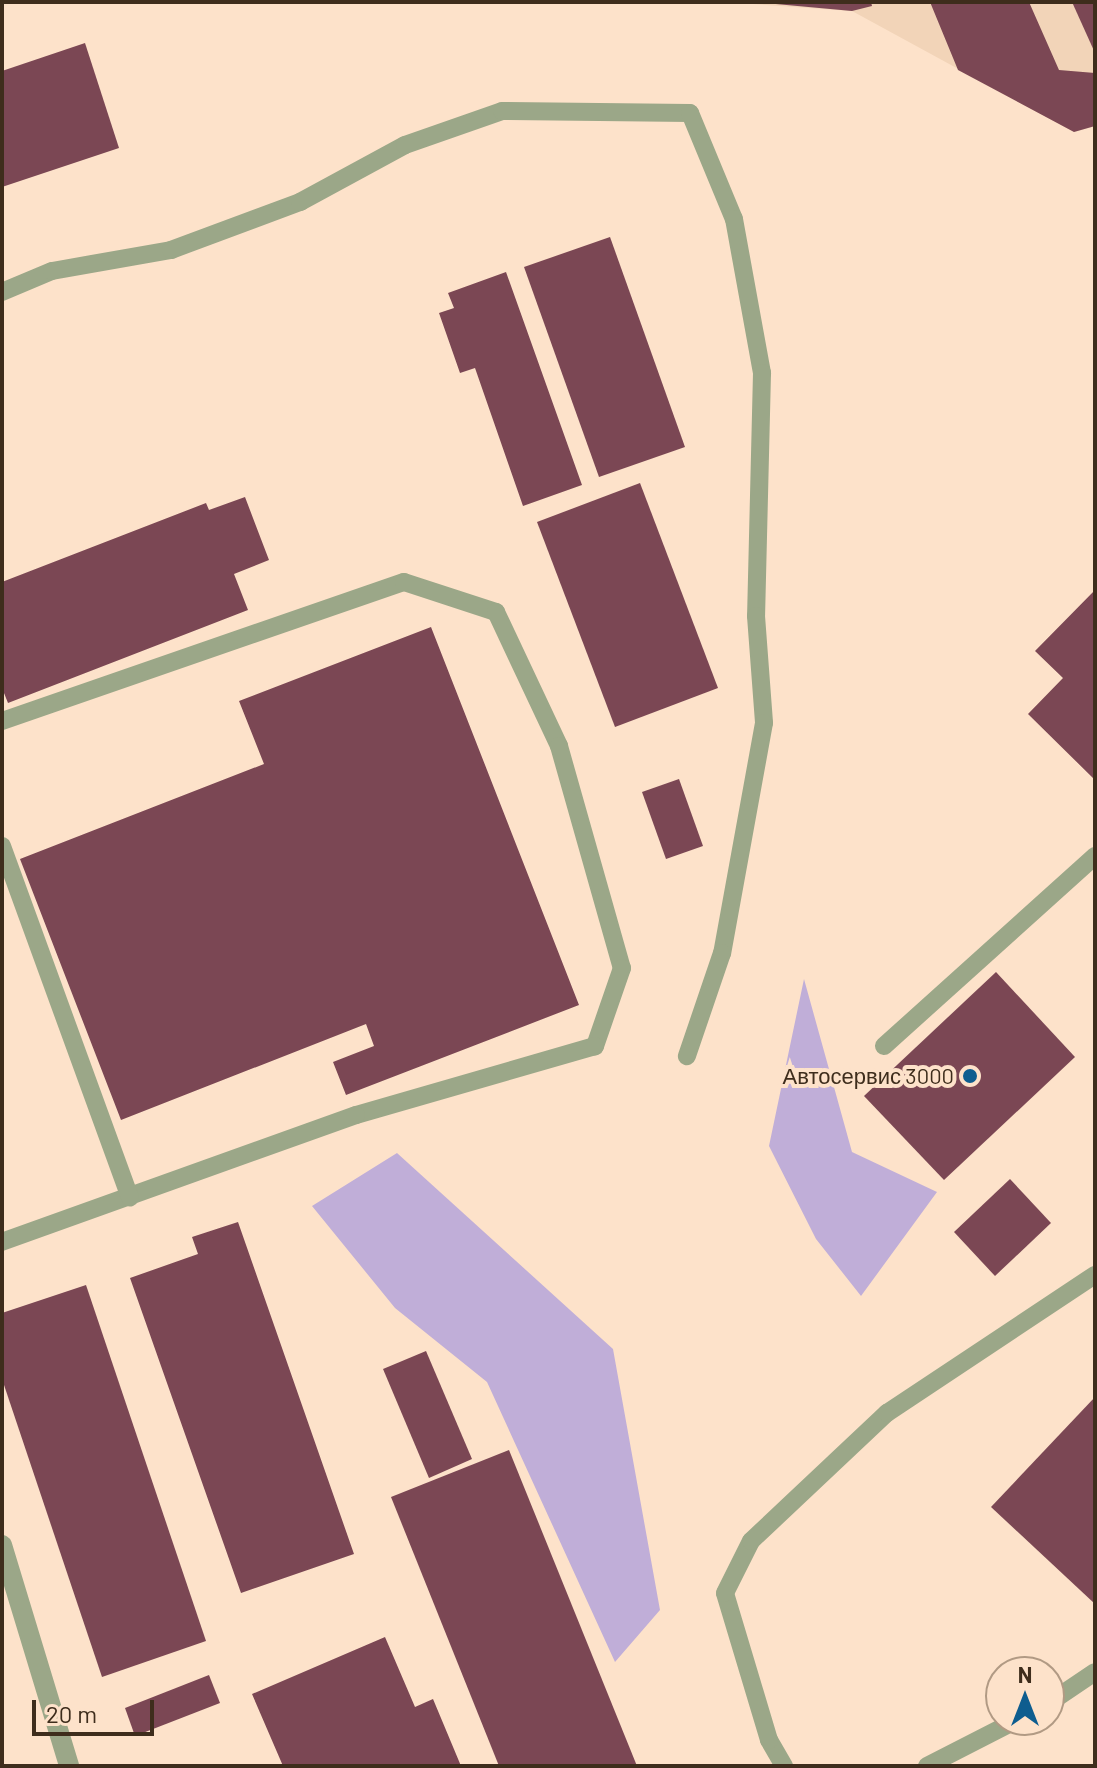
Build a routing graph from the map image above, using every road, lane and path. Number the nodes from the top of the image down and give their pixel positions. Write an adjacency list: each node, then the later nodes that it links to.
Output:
1 (2, 292): 6 (lane)
2 (2, 721): 7 (lane)
3 (2, 846): 7 (lane)
4 (1095, 856): 5 (lane)
5 (884, 1046)
6 (687, 1056)
7 (130, 1197): 8 (lane)
8 (2, 1242)
9 (1095, 1275): 15 (lane)
10 (4, 1555): 14 (street)
11 (1095, 1672): 12 (lane)
12 (1065, 1692)
13 (986, 1736): 16 (lane)
14 (69, 1766)
15 (784, 1766)
16 (927, 1766)

